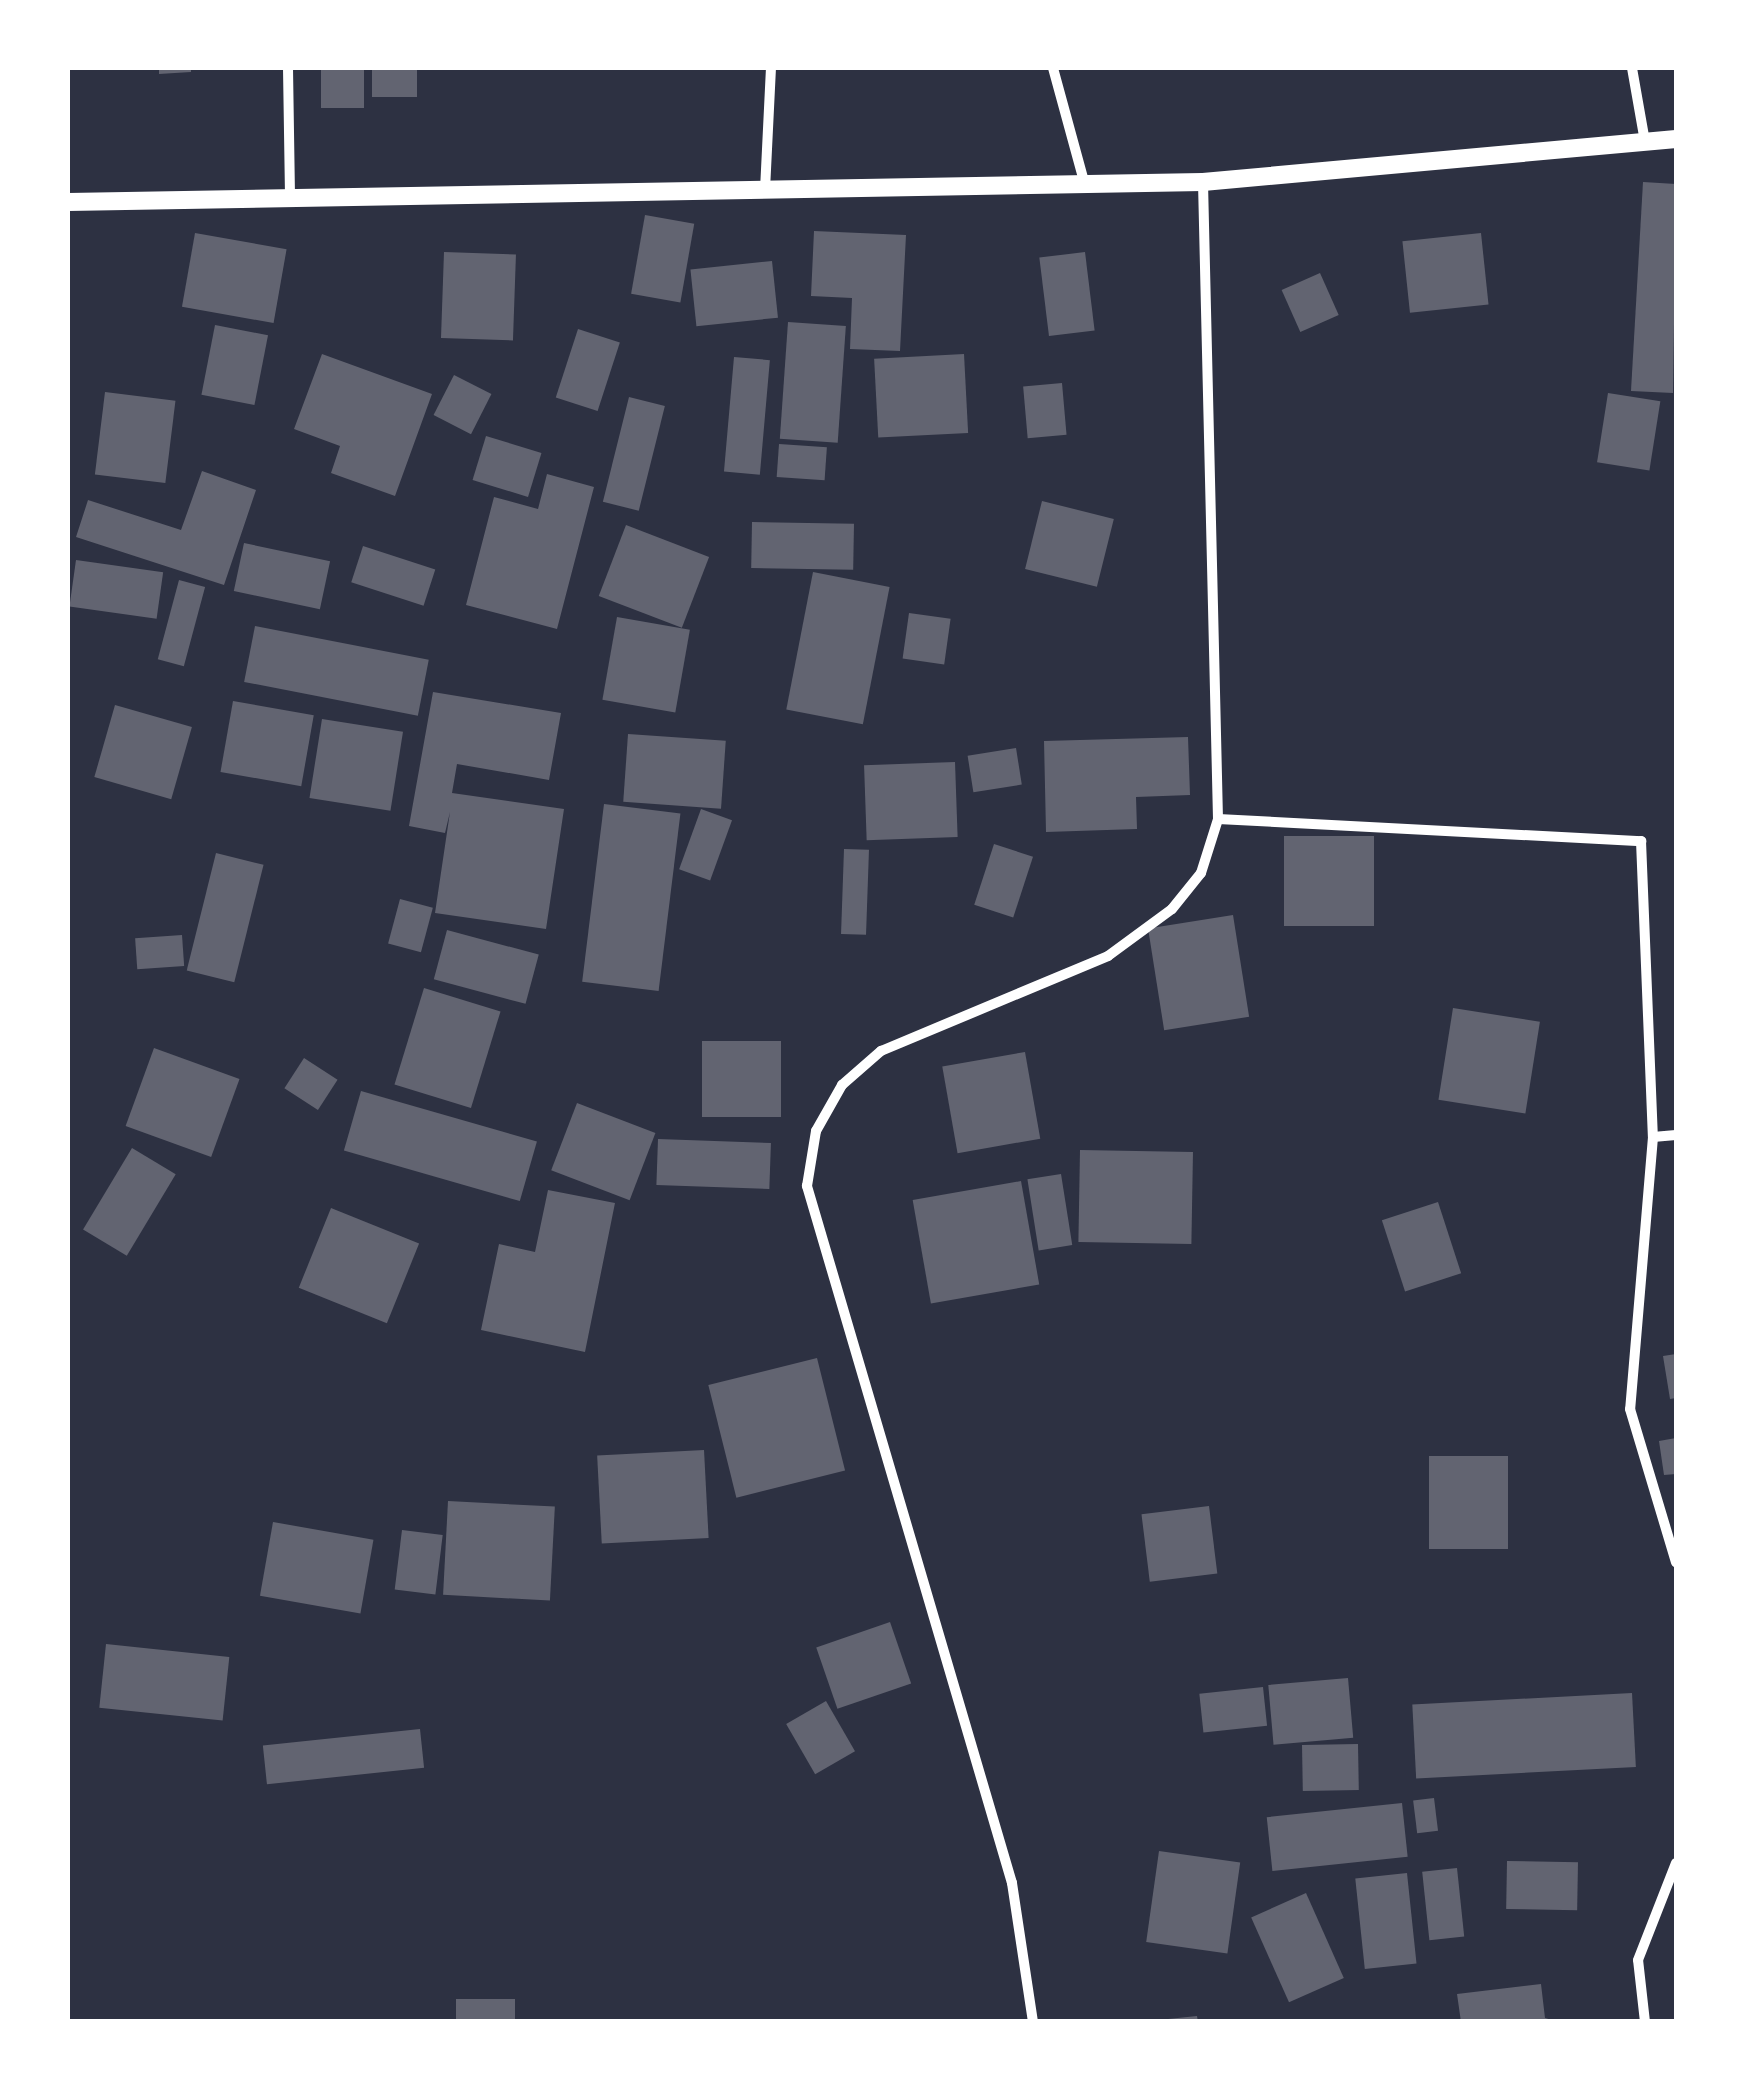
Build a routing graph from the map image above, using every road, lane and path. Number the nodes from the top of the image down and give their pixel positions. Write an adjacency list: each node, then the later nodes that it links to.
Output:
1 (288, 68): 10 (street)
2 (771, 68): 9 (street)
3 (1053, 68): 8 (street)
4 (1632, 68): 6 (street)
5 (1676, 140): 6 (street)
6 (1645, 142): 7 (street)
7 (1203, 182): 8 (street); 12 (street)
8 (1084, 185): 9 (street)
9 (765, 190): 10 (street)
10 (290, 198): 11 (street)
11 (68, 202)
12 (1218, 818): 14 (street); 17 (street)
13 (1676, 1135): 14 (street)
14 (1652, 1137): 15 (street)
15 (1676, 1562)
16 (1676, 1863): 18 (street)
17 (1034, 2022)
18 (1645, 2022)

